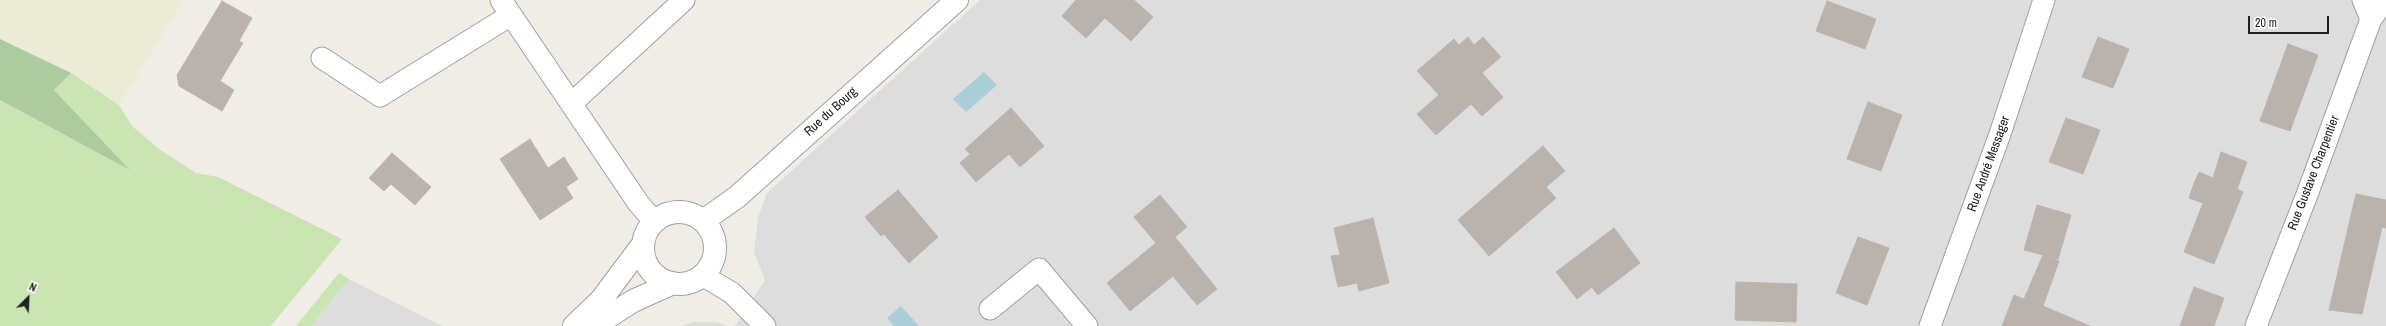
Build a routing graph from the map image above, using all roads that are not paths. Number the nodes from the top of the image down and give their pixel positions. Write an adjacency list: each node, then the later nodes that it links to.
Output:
1 (684, 0): 9 (street)
2 (957, 0): 11 (street, Rue du Bourg)
3 (2044, 0): 20 (street, Rue André Messager)
4 (2363, 0): 7 (street)
5 (2385, 0): 7 (street, Rue Gustave Charpentier)
6 (506, 8): 8 (street); 9 (street)
7 (2371, 19): 21 (street, Rue Gustave Charpentier)
8 (322, 58)
9 (571, 104): 10 (street)
10 (654, 221): 11 (street); 12 (street)
11 (703, 221): 13 (street)
12 (643, 244): 14 (street); 16 (street)
13 (702, 275): 14 (street); 18 (street)
14 (673, 283): 17 (street)
15 (990, 308): 19 (street)
16 (574, 326)
17 (594, 326)
18 (765, 326)
19 (1087, 326)
20 (1930, 326)
21 (2256, 326)

